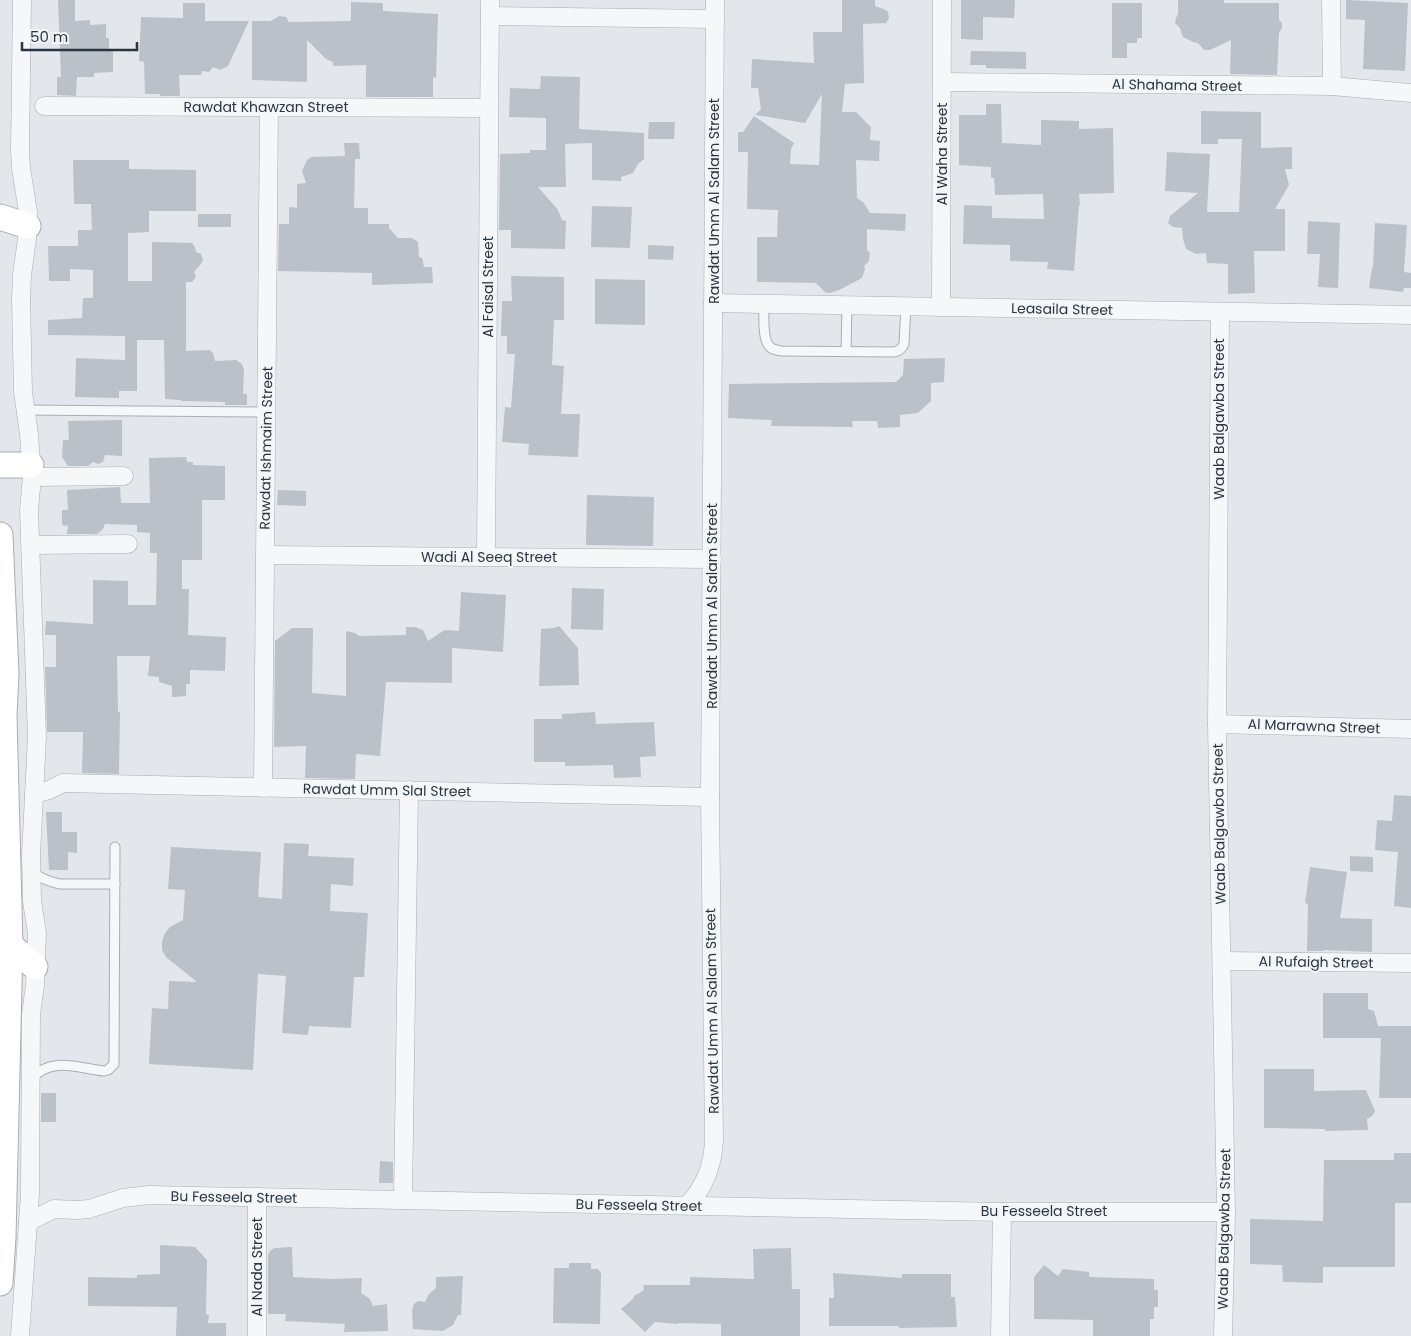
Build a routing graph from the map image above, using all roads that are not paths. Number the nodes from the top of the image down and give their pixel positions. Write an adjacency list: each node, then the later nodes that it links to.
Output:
1 (22, 0): 10 (street)
2 (715, 0): 6 (street, Rawdat Umm Al Salam Street)
3 (942, 0): 7 (street, Al Waha Street)
4 (1331, 0): 8 (street)
5 (490, 8): 6 (street, Al Faisal Street); 13 (street, Al Faisal Street)
6 (715, 19): 17 (street, Rawdat Umm Al Salam Street)
7 (942, 82): 8 (street, Al Shahama Street); 21 (street, Al Waha Street)
8 (1332, 86): 9 (street, Al Shahama Street)
9 (1411, 92)
10 (21, 96): 11 (street); 14 (street)
11 (44, 106): 12 (street, Rawdat Khawzan Street); 14 (street)
12 (269, 107): 13 (street, Rawdat Khawzan Street); 26 (street, Rawdat Ishmaim Street)
13 (489, 108): 34 (street, Al Faisal Street)
14 (20, 120): 16 (street)
15 (0, 217): 16 (street)
16 (28, 226): 25 (street)
17 (714, 303): 18 (street, Leasaila Street); 35 (street, Rawdat Umm Al Salam Street)
18 (764, 304): 19 (street, Leasaila Street); 24 (lane)
19 (847, 305): 20 (street, Leasaila Street); 24 (lane)
20 (906, 306): 21 (street, Leasaila Street); 24 (lane)
21 (941, 307): 22 (street, Leasaila Street)
22 (1220, 312): 23 (street, Leasaila Street); 37 (street, Waab Balgawba Street)
23 (1411, 315)
24 (846, 352)
25 (25, 410): 26 (lane); 28 (street)
26 (267, 412): 33 (street, Rawdat Ishmaim Street)
27 (0, 465): 28 (street)
28 (31, 471): 29 (street); 32 (street)
29 (124, 476)
30 (0, 535): 36 (street)
31 (128, 544): 32 (street)
32 (31, 545): 39 (street)
33 (265, 555): 34 (street, Wadi Al Seeq Street); 41 (street, Rawdat Ishmaim Street)
34 (486, 557): 35 (street, Wadi Al Seeq Street)
35 (712, 559): 44 (street, Rawdat Umm Al Salam Street)
36 (2, 705): 48 (street)
37 (1217, 724): 38 (street, Al Marrawna Street); 49 (street, Waab Balgawba Street)
38 (1411, 729)
39 (36, 770): 40 (street); 43 (street)
40 (63, 783): 41 (street, Rawdat Umm Slal Street); 43 (street)
41 (263, 788): 42 (street, Rawdat Umm Slal Street)
42 (409, 790): 44 (street, Rawdat Umm Slal Street); 55 (street)
43 (34, 794): 46 (street)
44 (710, 797): 56 (street, Rawdat Umm Al Salam Street)
45 (116, 847): 47 (lane)
46 (31, 871): 47 (lane); 51 (street)
47 (115, 884): 52 (lane)
48 (10, 945): 51 (street); 61 (street)
49 (1222, 961): 50 (street, Al Rufaigh Street); 59 (street, Waab Balgawba Street)
50 (1411, 963)
51 (35, 967): 52 (street)
52 (31, 1079): 53 (street)
53 (30, 1194): 57 (street); 60 (street)
54 (257, 1197): 55 (street, Bu Fesseela Street); 57 (street, Bu Fesseela Street); 64 (street, Al Nada Street)
55 (403, 1200): 56 (street, Bu Fesseela Street)
56 (688, 1206): 58 (street, Bu Fesseela Street)
57 (54, 1209): 60 (street, Bu Fesseela Street)
58 (1002, 1212): 59 (street, Bu Fesseela Street); 65 (street)
59 (1226, 1212): 66 (street, Waab Balgawba Street)
60 (28, 1222): 63 (street)
61 (1, 1230): 62 (street)
62 (0, 1282)
63 (20, 1336)
64 (257, 1336)
65 (1000, 1336)
66 (1223, 1336)

